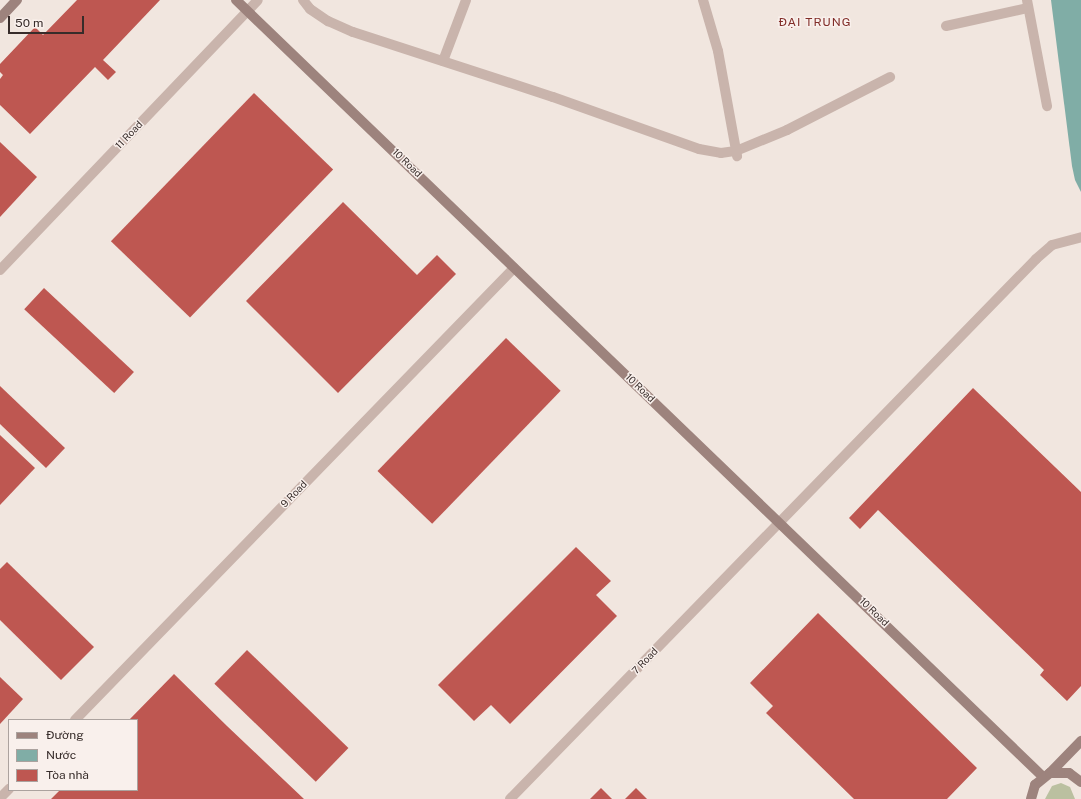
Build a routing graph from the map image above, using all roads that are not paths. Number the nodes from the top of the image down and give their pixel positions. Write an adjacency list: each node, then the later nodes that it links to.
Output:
1 (17, 0): 9 (street)
2 (236, 0): 8 (street, 10 Road)
3 (258, 0): 8 (street, 11 Road)
4 (303, 0): 11 (street)
5 (466, 0): 11 (street)
6 (703, 0): 14 (street)
7 (1027, 4): 10 (street); 13 (street)
8 (248, 11): 16 (street, 10 Road); 17 (street, 11 Road)
9 (0, 18)
10 (946, 26)
11 (443, 61): 14 (street)
12 (890, 77): 14 (street)
13 (1047, 106)
14 (736, 153)
15 (1081, 237): 18 (street, 7 Road)
16 (514, 268): 18 (street, 10 Road); 19 (street, 9 Road)
17 (0, 270)
18 (780, 522): 21 (street, 10 Road); 26 (street, 7 Road)
19 (76, 719)
20 (1081, 741): 21 (street)
21 (1046, 775): 22 (street); 24 (street)
22 (1081, 782)
23 (8, 790): 25 (street)
24 (1032, 795): 27 (street)
25 (0, 798)
26 (510, 799)
27 (1024, 799)

